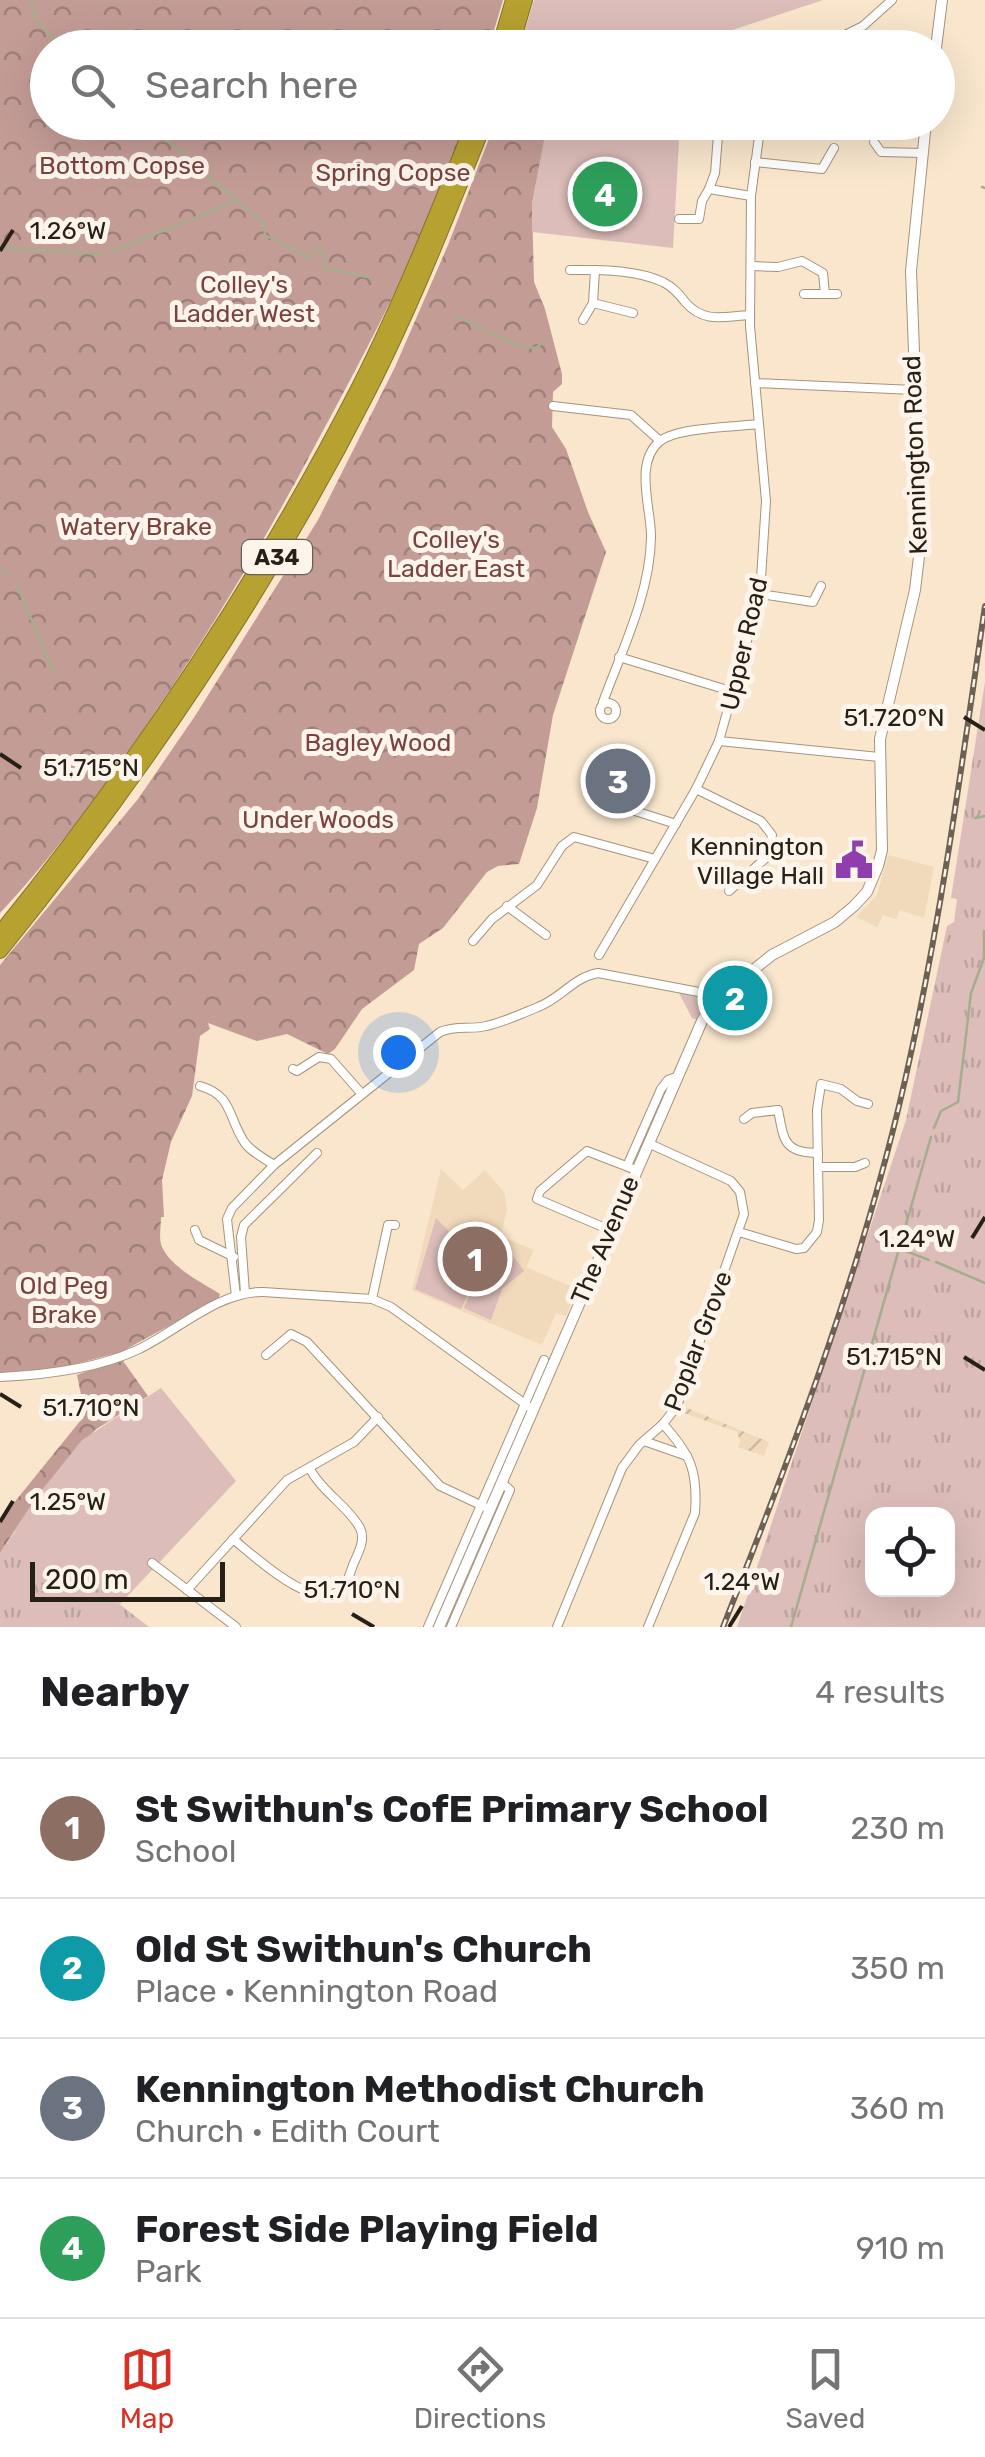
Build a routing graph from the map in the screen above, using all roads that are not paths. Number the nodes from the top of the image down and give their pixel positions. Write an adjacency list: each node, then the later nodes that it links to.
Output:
1 (512, 0): 5 (highway)
2 (525, 0): 6 (highway)
3 (892, 0): 7 (street)
4 (942, 0): 8 (street)
5 (504, 30)
6 (516, 30)
7 (854, 30)
8 (938, 30)
9 (467, 140): 51 (highway, A34)
10 (478, 140): 54 (highway, A34)
11 (718, 140): 18 (street)
12 (758, 140): 17 (street, Upper Road)
13 (924, 140): 16 (street, Kennington Road)
14 (874, 142): 16 (street)
15 (834, 148): 17 (street)
16 (922, 153): 34 (street, Kennington Road)
17 (755, 162): 19 (street, Upper Road)
18 (710, 190): 19 (street); 20 (street)
19 (751, 196): 23 (street, Upper Road)
20 (679, 219)
21 (809, 250): 22 (street)
22 (802, 261): 23 (street); 27 (street)
23 (752, 266): 31 (street, Upper Road)
24 (570, 270): 25 (street)
25 (595, 270): 29 (street); 31 (street)
26 (804, 294): 27 (street)
27 (825, 294): 28 (street)
28 (837, 294)
29 (593, 303): 30 (street); 32 (street)
30 (633, 313)
31 (750, 314): 33 (street, Upper Road)
32 (583, 320)
33 (755, 383): 34 (street); 36 (street, Upper Road)
34 (914, 390): 44 (street, Kennington Road)
35 (552, 406): 37 (street)
36 (759, 424): 37 (street); 39 (street, Upper Road)
37 (660, 441): 40 (street)
38 (821, 586): 39 (street)
39 (760, 594): 41 (street, Upper Road)
40 (620, 657): 41 (street); 42 (street)
41 (734, 692): 43 (street, Upper Road)
42 (604, 702)
43 (719, 741): 44 (street); 45 (street, Upper Road)
44 (879, 757): 56 (street, Kennington Road)
45 (696, 789): 47 (street, Upper Road); 49 (street)
46 (590, 791): 47 (street)
47 (676, 824): 48 (street, Upper Road)
48 (655, 859): 50 (street); 55 (street, Upper Road)
49 (729, 891)
50 (508, 906): 52 (street); 53 (street)
51 (0, 932)
52 (546, 935)
53 (474, 941)
54 (0, 951)
55 (599, 955)
56 (714, 1002): 58 (street, The Avenue); 60 (street)
57 (294, 1069): 60 (street)
58 (676, 1077): 63 (street, The Avenue); 69 (street)
59 (200, 1086): 67 (street)
60 (361, 1093): 67 (street)
61 (868, 1104): 65 (street)
62 (744, 1120): 65 (street)
63 (648, 1143): 69 (street, The Avenue); 72 (street, Poplar Grove)
64 (317, 1153): 75 (street)
65 (818, 1153): 68 (street)
66 (865, 1164): 68 (street)
67 (274, 1165): 74 (street)
68 (819, 1167): 72 (street)
69 (632, 1168): 71 (street, The Avenue); 71 (street)
70 (395, 1225): 76 (street)
71 (610, 1230): 80 (street, The Avenue)
72 (739, 1232): 82 (street, Poplar Grove)
73 (194, 1233): 74 (street)
74 (234, 1257): 75 (street)
75 (241, 1295): 76 (street); 79 (street)
76 (372, 1299): 80 (street)
77 (266, 1354): 81 (street)
78 (544, 1360): 80 (street, The Avenue)
79 (0, 1377)
80 (528, 1407): 86 (street, The Avenue); 87 (street, The Avenue)
81 (378, 1417): 85 (street); 87 (street)
82 (663, 1424): 83 (street, Poplar Grove); 84 (street)
83 (644, 1441): 84 (street); 95 (street, Poplar Grove)
84 (689, 1457): 96 (street)
85 (310, 1469): 88 (street); 88 (street)
86 (501, 1482): 87 (street, The Avenue); 94 (street, The Avenue)
87 (485, 1507): 92 (street, The Avenue); 93 (street, The Avenue)
88 (233, 1539): 90 (street)
89 (152, 1563): 90 (street)
90 (187, 1590): 91 (street)
91 (236, 1627)
92 (428, 1627)
93 (439, 1627)
94 (451, 1627)
95 (557, 1627)
96 (648, 1627)

